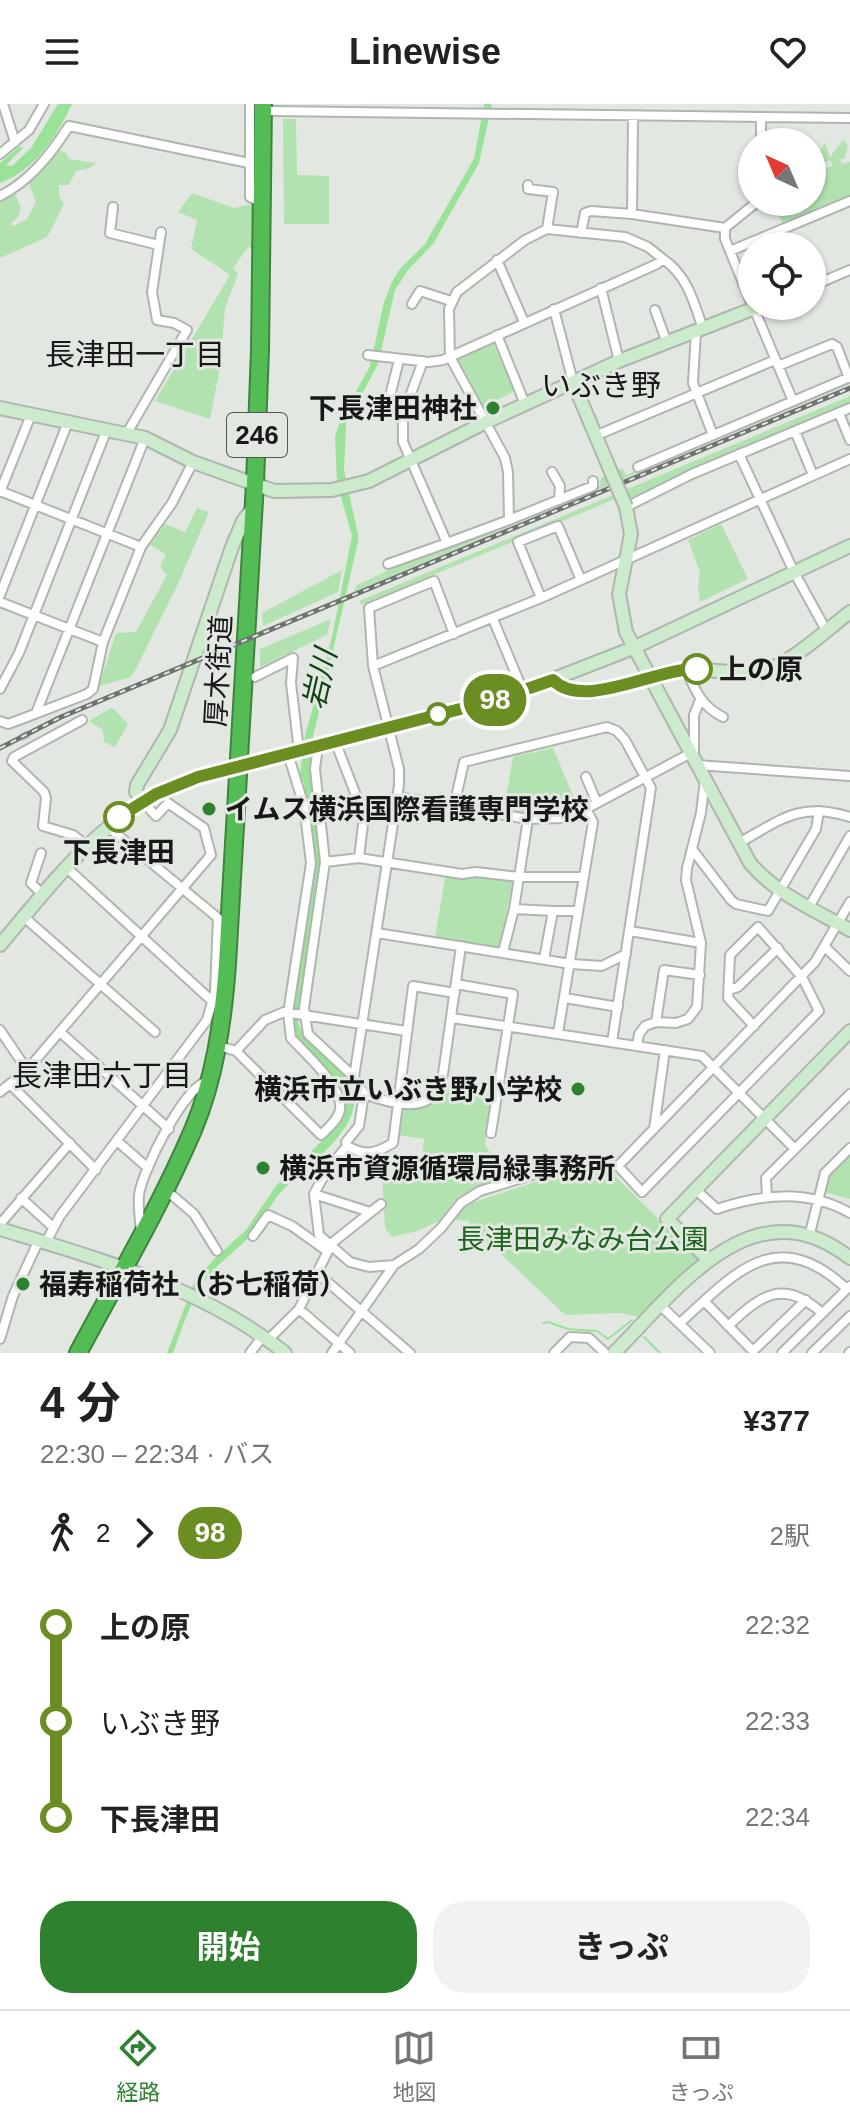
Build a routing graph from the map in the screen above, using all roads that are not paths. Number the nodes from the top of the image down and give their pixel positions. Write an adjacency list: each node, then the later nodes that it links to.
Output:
1 (3, 104): 9 (street)
2 (44, 104): 9 (street)
3 (250, 104): 11 (street)
4 (269, 106): 5 (street); 15 (highway, 厚木街道 / 246); 75 (highway, 厚木街道 / 246)
5 (633, 117): 6 (street); 17 (street)
6 (761, 117): 7 (street); 8 (street)
7 (850, 118)
8 (761, 128)
9 (15, 142): 10 (street)
10 (0, 154)
11 (249, 163): 13 (street); 15 (street)
12 (527, 189): 20 (street)
13 (0, 196)
14 (850, 201): 24 (street)
15 (262, 203): 75 (highway, 厚木街道 / 246)
16 (113, 207): 23 (street)
17 (632, 214): 19 (street); 22 (street)
18 (740, 216): 19 (street)
19 (725, 228): 24 (street)
20 (547, 229): 22 (street); 26 (street)
21 (161, 232): 23 (street)
22 (581, 233): 25 (street)
23 (159, 245): 62 (street)
24 (730, 251): 27 (street)
25 (663, 259): 31 (street); 39 (street)
26 (497, 260): 32 (street); 38 (street)
27 (738, 269)
28 (848, 271): 29 (street); 30 (street)
29 (826, 280)
30 (850, 284)
31 (601, 288): 34 (street); 46 (street)
32 (451, 301): 33 (street); 43 (street)
33 (412, 304)
34 (554, 309): 38 (street); 49 (street)
35 (655, 310): 41 (street)
36 (738, 313): 39 (street)
37 (760, 320): 47 (street)
38 (524, 322): 40 (street)
39 (700, 330): 41 (street); 50 (street)
40 (497, 335): 43 (street); 53 (street)
41 (667, 343): 46 (street)
42 (369, 355): 44 (street)
43 (450, 357): 45 (street); 59 (street)
44 (399, 360): 45 (street); 52 (street)
45 (423, 361): 52 (street)
46 (619, 361): 49 (street)
47 (777, 363): 48 (street); 50 (street); 51 (street)
48 (850, 378): 51 (street)
49 (573, 382): 53 (street); 64 (street)
50 (696, 394): 63 (street); 64 (street)
51 (793, 401): 63 (street)
52 (408, 402): 69 (street)
53 (525, 404): 59 (street)
54 (0, 408): 57 (street)
55 (850, 408): 56 (street)
56 (839, 413): 61 (street); 66 (street)
57 (31, 415): 58 (street); 76 (street)
58 (68, 422): 60 (street); 79 (street)
59 (484, 423): 69 (street); 83 (street)
60 (107, 429): 62 (street); 82 (street)
61 (795, 431): 67 (street); 73 (street)
62 (127, 433): 65 (street)
63 (713, 435): 71 (street)
64 (595, 436): 80 (street, bridge)
65 (145, 438): 70 (street); 84 (street)
66 (850, 440)
67 (739, 454): 77 (street); 80 (street)
68 (850, 459): 73 (street)
69 (410, 461): 75 (street); 85 (street)
70 (193, 462): 75 (street); 87 (street)
71 (638, 467)
72 (552, 472): 78 (street)
73 (813, 475): 77 (street)
74 (593, 481): 78 (street)
75 (259, 485): 81 (highway, 厚木街道 / 246); 106 (highway, 厚木街道 / 246)
76 (0, 491): 79 (street)
77 (759, 498): 88 (street); 90 (street)
78 (559, 500): 83 (street)
79 (36, 504): 82 (street); 92 (street)
80 (626, 507): 88 (street)
81 (253, 508): 122 (highway, 厚木街道 / 246); 128 (street)
82 (71, 519): 84 (street); 96 (street)
83 (509, 520): 85 (street)
84 (108, 533): 87 (street); 98 (street)
85 (447, 543): 89 (street)
86 (850, 546): 90 (street)
87 (141, 547): 101 (street)
88 (627, 559): 91 (street); 102 (street)
89 (388, 564)
90 (794, 572): 99 (street); 102 (street)
91 (581, 580): 93 (street); 93 (street)
92 (0, 595)
93 (541, 598): 97 (street)
94 (0, 602): 96 (street)
95 (850, 612): 99 (street)
96 (33, 615): 98 (street); 108 (street)
97 (493, 619): 100 (street); 109 (street)
98 (69, 628): 101 (street); 111 (street)
99 (826, 630): 104 (street)
100 (454, 634): 103 (street); 103 (street)
101 (103, 642): 111 (street)
102 (633, 648): 105 (street); 107 (street)
103 (373, 666): 116 (street)
104 (686, 669): 105 (street); 110 (street)
105 (650, 676): 107 (street); 121 (street)
106 (255, 677): 120 (street); 122 (highway, 厚木街道 / 246)
107 (553, 680): 109 (street)
108 (0, 689)
109 (523, 691): 116 (street)
110 (700, 700): 112 (street); 121 (street)
111 (36, 713): 113 (street)
112 (723, 717)
113 (19, 720): 115 (street); 117 (street)
114 (82, 720): 138 (street)
115 (0, 721)
116 (388, 727): 118 (street); 127 (street)
117 (23, 732)
118 (335, 741): 119 (street); 141 (street)
119 (317, 746): 120 (street); 142 (street)
120 (296, 752): 122 (street); 179 (street)
121 (694, 759): 123 (street); 124 (street); 126 (street)
122 (244, 765): 128 (street); 194 (highway, 厚木街道 / 246); 199 (highway, 厚木街道 / 246)
123 (646, 776): 129 (street); 130 (street); 158 (street)
124 (850, 776)
125 (586, 777): 129 (street)
126 (705, 779): 137 (street); 139 (street)
127 (398, 797): 130 (street); 143 (street)
128 (142, 801): 135 (street); 147 (street)
129 (597, 803): 131 (street)
130 (454, 806): 134 (street)
131 (586, 809): 134 (street); 146 (street)
132 (819, 811): 133 (street); 137 (street); 148 (street)
133 (850, 817)
134 (528, 819): 145 (street)
135 (107, 826): 138 (street); 147 (street)
136 (850, 836): 151 (street)
137 (739, 843): 148 (street)
138 (87, 846): 144 (street)
139 (692, 849): 148 (street); 161 (street)
140 (41, 853): 149 (street)
141 (359, 858): 142 (street); 143 (street)
142 (325, 862): 180 (street)
143 (387, 862): 145 (street); 159 (street)
144 (67, 868): 149 (street); 160 (street)
145 (519, 877): 146 (street); 152 (street)
146 (583, 877): 154 (street)
147 (182, 889): 160 (street); 177 (street)
148 (779, 891): 151 (street)
149 (43, 895): 155 (street)
150 (850, 902): 156 (street)
151 (809, 907): 156 (street)
152 (514, 909): 153 (street); 166 (street)
153 (553, 911): 154 (street); 168 (street)
154 (578, 911): 169 (street)
155 (24, 917): 162 (street); 173 (street)
156 (838, 923): 157 (street); 164 (street)
157 (850, 930)
158 (630, 931): 161 (street); 167 (street)
159 (377, 933): 163 (street); 183 (street)
160 (141, 936): 173 (street); 177 (street)
161 (701, 943): 171 (street)
162 (0, 945)
163 (461, 946): 166 (street); 174 (street)
164 (825, 947): 170 (street); 172 (street)
165 (778, 948): 172 (street); 175 (street); 175 (street)
166 (503, 952): 168 (street)
167 (626, 954): 169 (street); 178 (street)
168 (544, 959): 169 (street)
169 (571, 964): 176 (street)
170 (850, 971)
171 (700, 975): 182 (street); 182 (street)
172 (802, 977): 185 (street); 202 (street)
173 (101, 985): 188 (street); 189 (street)
174 (455, 988): 181 (street); 184 (street); 187 (street)
175 (729, 990): 185 (street)
176 (565, 998): 178 (street); 190 (street)
177 (213, 1002): 206 (street)
178 (618, 1007): 192 (street)
179 (288, 1013): 180 (street); 194 (street); 194 (street)
180 (303, 1015): 183 (street); 198 (street)
181 (452, 1018): 184 (street); 205 (street)
182 (656, 1022): 193 (street)
183 (362, 1024): 187 (street); 198 (street)
184 (509, 1025): 190 (street); 210 (street)
185 (754, 1026): 196 (street)
186 (0, 1030): 197 (street)
187 (406, 1031): 205 (street)
188 (60, 1032): 197 (street); 206 (street)
189 (155, 1032)
190 (558, 1033): 192 (street)
191 (844, 1034): 207 (street)
192 (612, 1042): 193 (street)
193 (637, 1046): 195 (street)
194 (231, 1050): 221 (highway, 厚木街道 / 246)
195 (665, 1050): 196 (street); 209 (street)
196 (713, 1067): 202 (street); 209 (street)
197 (27, 1070): 200 (street)
198 (354, 1077): 203 (street)
199 (209, 1081): 208 (street); 230 (highway, 厚木街道 / 246)
200 (11, 1085): 201 (street); 212 (street)
201 (0, 1092)
202 (738, 1093): 207 (street); 216 (street)
203 (364, 1094): 205 (street); 213 (street)
204 (850, 1094): 215 (street)
205 (396, 1102): 213 (street)
206 (143, 1106): 208 (street); 211 (street)
207 (766, 1119): 215 (street); 219 (street)
208 (169, 1129): 217 (street)
209 (654, 1130): 216 (street)
210 (491, 1133)
211 (117, 1141): 217 (street); 218 (street)
212 (70, 1143): 218 (street); 223 (street)
213 (347, 1146): 220 (street)
214 (850, 1148): 224 (street)
215 (795, 1149): 222 (street)
216 (618, 1166): 238 (street)
217 (148, 1168): 230 (street)
218 (96, 1170): 229 (street)
219 (696, 1190): 222 (street); 237 (street)
220 (314, 1194): 227 (street); 234 (street)
221 (173, 1196): 235 (street); 239 (highway, 厚木街道 / 246)
222 (767, 1196): 224 (street)
223 (21, 1198): 228 (street); 229 (street)
224 (818, 1199): 226 (street); 232 (street)
225 (381, 1204): 227 (street)
226 (849, 1210)
227 (370, 1212): 234 (street)
228 (0, 1226): 233 (street)
229 (53, 1227): 233 (street)
230 (141, 1234): 239 (highway, 厚木街道 / 246)
231 (253, 1236): 234 (street)
232 (809, 1237): 236 (street); 237 (street)
233 (42, 1241): 239 (street); 252 (street)
234 (329, 1249): 238 (street); 240 (street)
235 (217, 1251)
236 (850, 1258)
237 (708, 1259): 244 (street)
238 (394, 1265): 246 (street)
239 (128, 1269): 251 (street); 254 (highway, 厚木街道 / 246); 255 (highway, 厚木街道 / 246)
240 (317, 1273): 245 (street); 246 (street)
241 (848, 1287): 243 (street); 247 (street)
242 (806, 1300): 247 (street); 250 (street); 250 (street)
243 (704, 1301): 249 (street); 250 (street)
244 (661, 1306): 249 (street); 263 (street)
245 (299, 1309): 251 (street); 253 (street)
246 (363, 1311): 253 (street); 260 (street)
247 (822, 1313): 265 (street)
248 (850, 1316): 266 (street)
249 (680, 1323): 264 (street)
250 (728, 1326)
251 (266, 1338): 256 (street); 257 (street)
252 (0, 1339)
253 (340, 1344): 258 (street); 259 (street)
254 (78, 1353)
255 (88, 1353)
256 (250, 1353)
257 (285, 1353)
258 (332, 1353)
259 (350, 1353)
260 (410, 1353)
261 (554, 1353): 262 (street)
262 (605, 1353)
263 (614, 1353)
264 (710, 1353)
265 (782, 1353)
266 (812, 1353)

